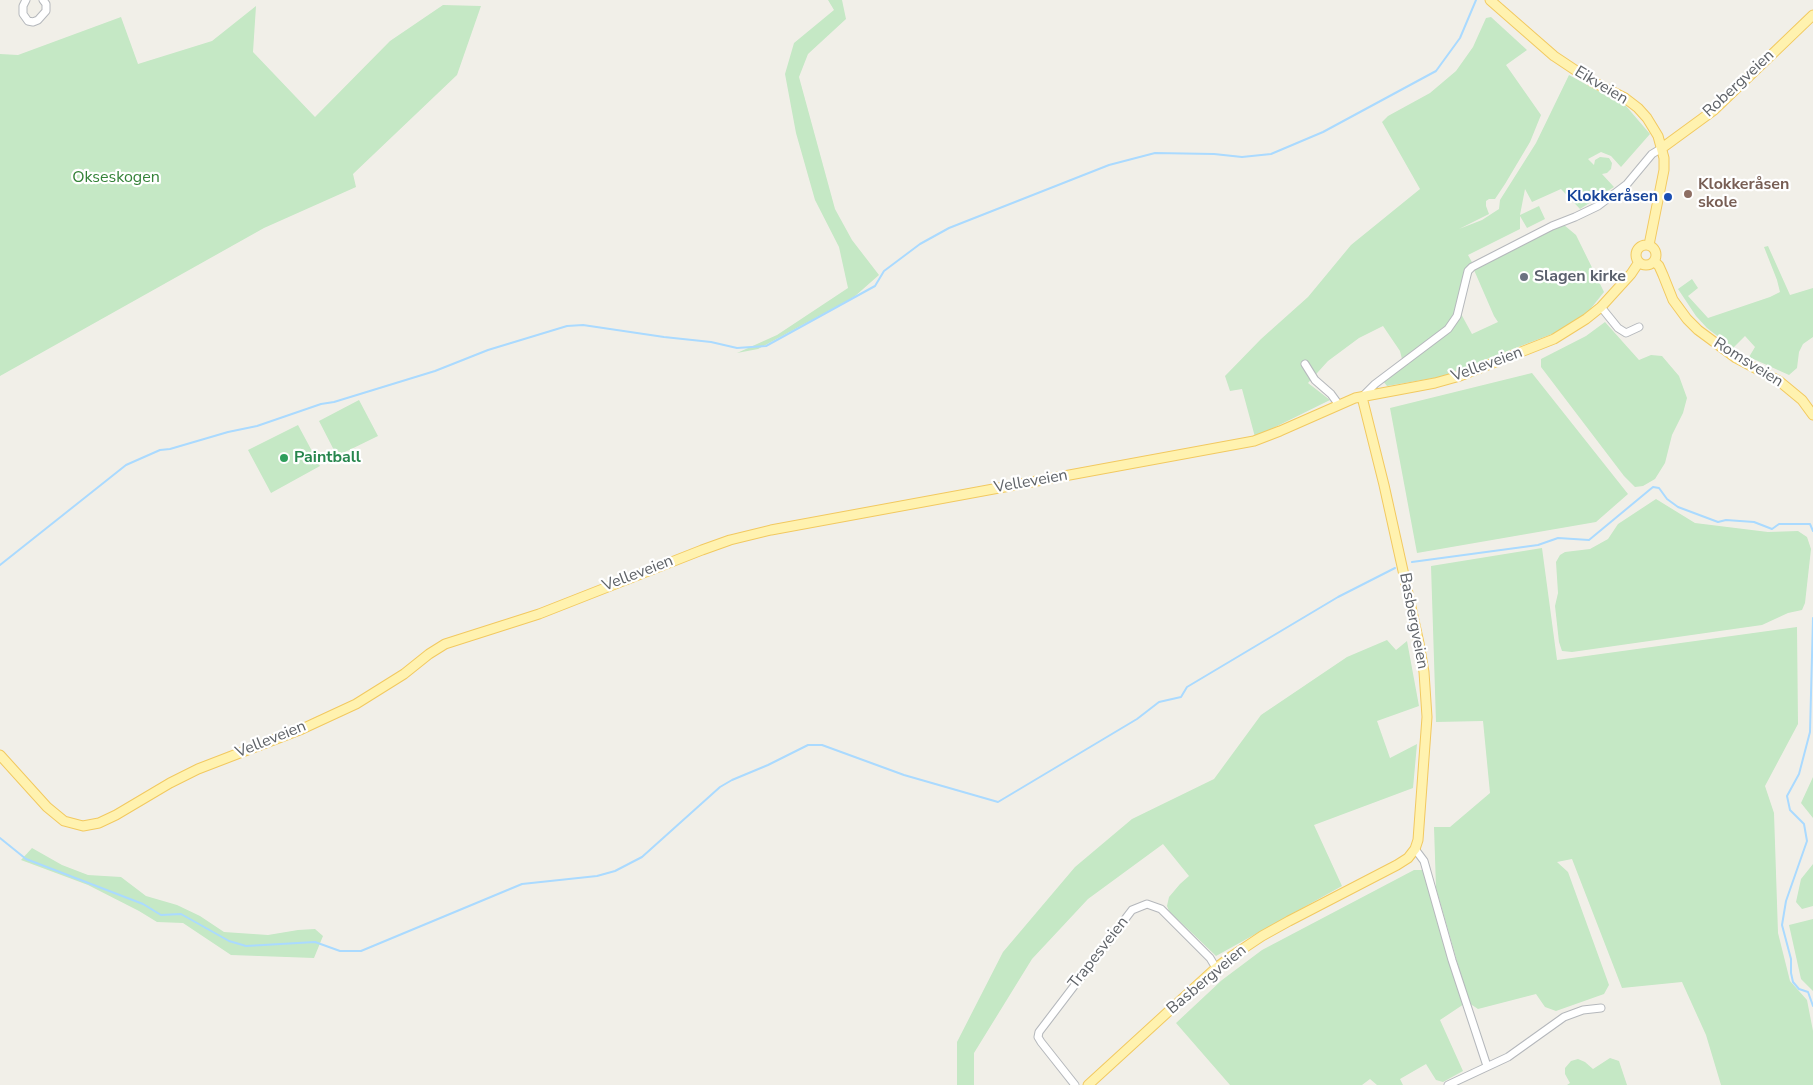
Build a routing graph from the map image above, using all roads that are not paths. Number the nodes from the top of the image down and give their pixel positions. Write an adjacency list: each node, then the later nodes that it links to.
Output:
1 (26, 0): 2 (street)
2 (43, 0)
3 (1490, 0): 5 (main road, Eikveien)
4 (1813, 15): 5 (main road, Robergveien)
5 (1662, 148): 6 (main road); 12 (street, Velleveien)
6 (1650, 245): 7 (main road); 8 (main road)
7 (1654, 261): 8 (main road); 14 (main road, Romsveien)
8 (1639, 262): 9 (main road, Velleveien)
9 (1601, 306): 10 (street); 12 (main road, Velleveien)
10 (1639, 327)
11 (1304, 364): 13 (street)
12 (1362, 397): 13 (main road, Velleveien); 16 (main road, Basbergveien)
13 (1340, 405): 15 (main road, Velleveien)
14 (1813, 415)
15 (0, 755)
16 (1415, 849): 17 (main road, Basbergveien); 19 (street)
17 (1216, 968): 20 (street, Trapesveien); 21 (main road, Basbergveien)
18 (1601, 1008): 19 (street)
19 (1487, 1066): 22 (street)
20 (1075, 1085)
21 (1088, 1085)
22 (1448, 1085)

